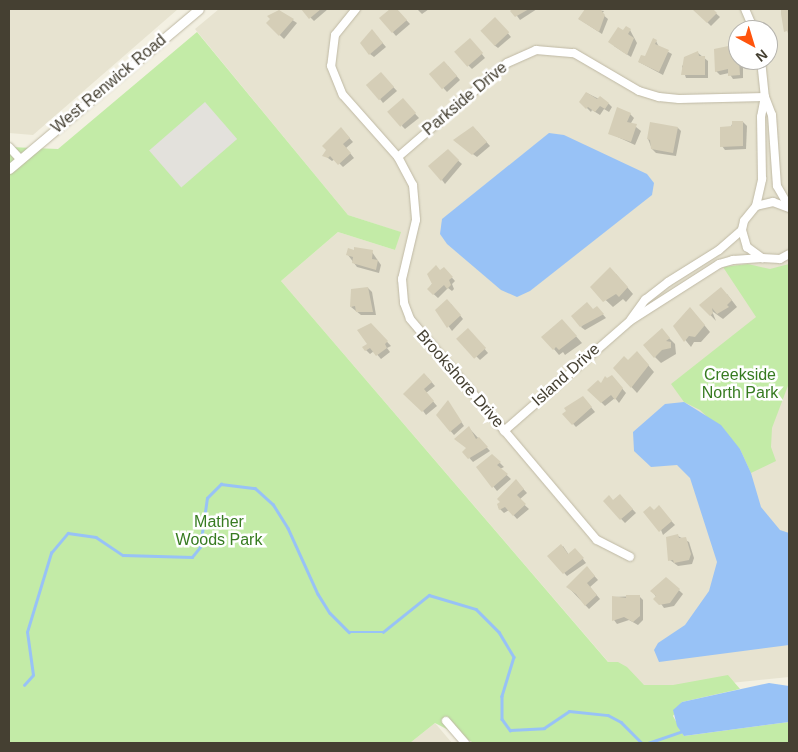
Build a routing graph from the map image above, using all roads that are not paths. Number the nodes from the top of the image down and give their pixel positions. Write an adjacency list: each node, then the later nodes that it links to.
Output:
1 (199, 9): 7 (street, West Renwick Road)
2 (356, 9): 6 (street, Brookshore Drive)
3 (762, 70): 4 (street)
4 (765, 97): 6 (street, Parkside Drive); 9 (street); 10 (street)
5 (9, 147): 7 (street)
6 (398, 157): 15 (street, Brookshore Drive)
7 (20, 159): 8 (street, West Renwick Road)
8 (9, 169)
9 (756, 206): 10 (street); 11 (street, Island Drive)
10 (789, 207)
11 (742, 230): 13 (street); 14 (street, Island Drive)
12 (789, 254): 13 (street, Island Drive)
13 (762, 258): 14 (street, Island Drive)
14 (630, 321): 15 (street, Island Drive)
15 (504, 431): 16 (street, Brookshore Drive)
16 (630, 557)
17 (446, 721): 18 (street)
18 (466, 743)

